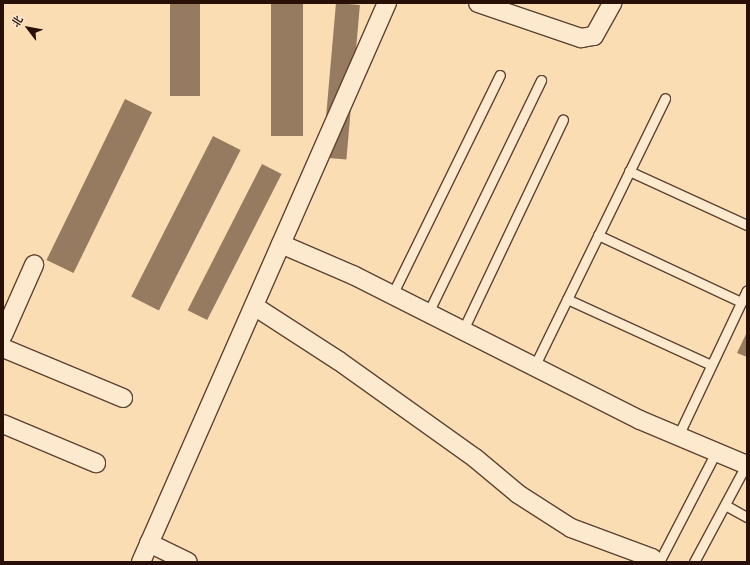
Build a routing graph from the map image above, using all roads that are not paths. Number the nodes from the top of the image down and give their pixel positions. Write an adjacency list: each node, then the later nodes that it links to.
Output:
1 (387, 3): 11 (street)
2 (478, 3): 3 (street)
3 (612, 3)
4 (500, 75): 14 (lane)
5 (542, 80): 18 (lane)
6 (665, 98): 8 (lane)
7 (563, 119): 19 (lane)
8 (629, 171): 9 (lane); 10 (lane)
9 (747, 225)
10 (598, 235): 15 (lane); 16 (lane)
11 (281, 244): 14 (street); 17 (street)
12 (34, 265): 20 (street)
13 (747, 290): 16 (lane)
14 (392, 295): 18 (street)
15 (567, 298): 22 (lane); 23 (lane)
16 (741, 302): 22 (lane)
17 (254, 306): 32 (street); 35 (street)
18 (428, 313): 19 (street)
19 (463, 330): 23 (street)
20 (3, 335)
21 (3, 348): 24 (street)
22 (711, 365): 26 (lane)
23 (534, 367): 26 (street)
24 (123, 398)
25 (3, 424): 28 (street)
26 (678, 436): 27 (street)
27 (716, 452): 29 (street); 36 (lane)
28 (96, 463)
29 (747, 465): 30 (lane)
30 (725, 505): 31 (lane); 37 (lane)
31 (747, 517)
32 (149, 543): 33 (street); 34 (street)
33 (141, 562)
34 (188, 562)
35 (656, 562)
36 (659, 562)
37 (694, 562)

